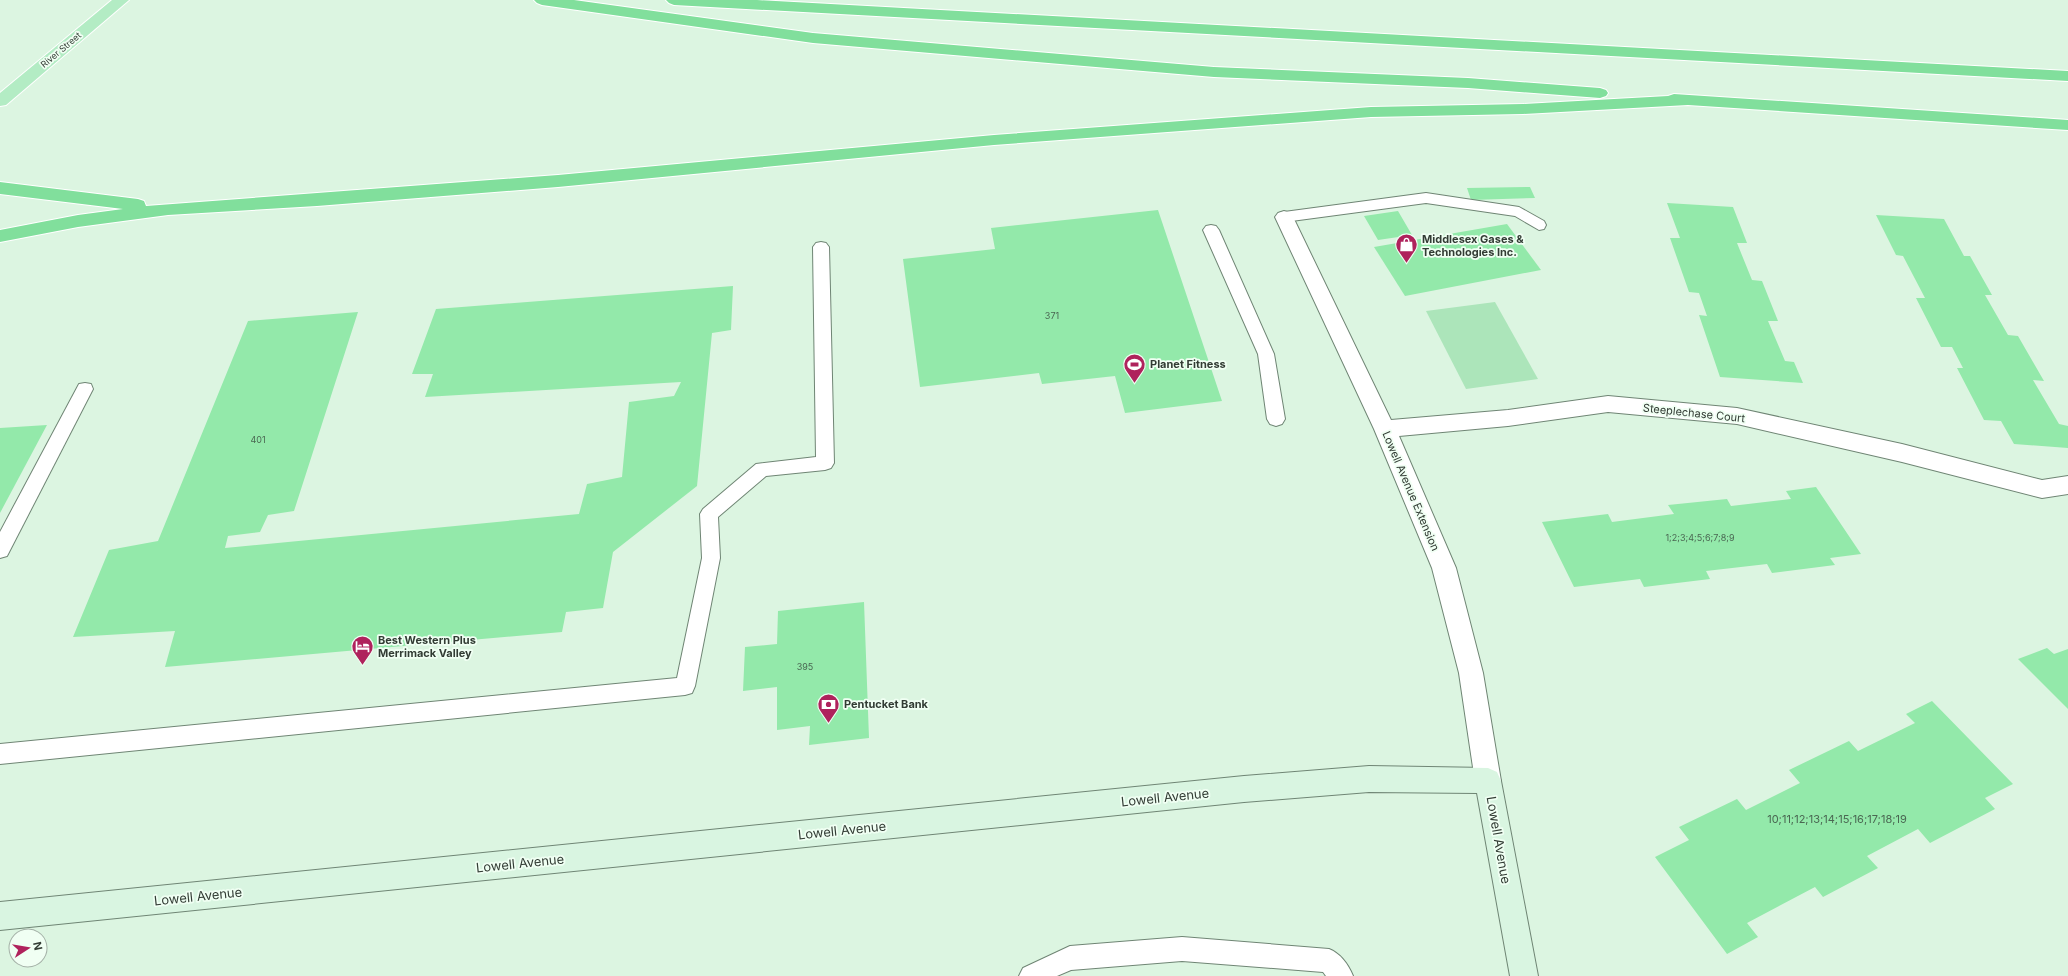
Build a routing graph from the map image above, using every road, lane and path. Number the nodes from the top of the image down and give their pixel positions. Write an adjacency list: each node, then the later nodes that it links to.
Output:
1 (121, 0): 6 (main road, River Street)
2 (542, 0): 5 (highway)
3 (674, 0): 4 (highway)
4 (2068, 76)
5 (1688, 100): 7 (highway); 9 (highway)
6 (0, 101)
7 (2068, 125)
8 (0, 188): 9 (highway)
9 (168, 209): 13 (highway)
10 (1284, 217): 11 (lane); 17 (street, Lowell Avenue Extension)
11 (1539, 225)
12 (1211, 230): 16 (lane)
13 (0, 236)
14 (821, 247): 20 (lane)
15 (85, 389): 19 (lane)
16 (1276, 419)
17 (1385, 430): 18 (street, Steeplechase Court); 21 (street, Lowell Avenue Extension)
18 (2068, 485)
19 (0, 550)
20 (0, 754)
21 (1488, 781): 22 (main road, Lowell Avenue); 25 (main road, Lowell Avenue)
22 (1, 917)
23 (1032, 976): 24 (lane)
24 (1342, 976)
25 (1524, 976)

